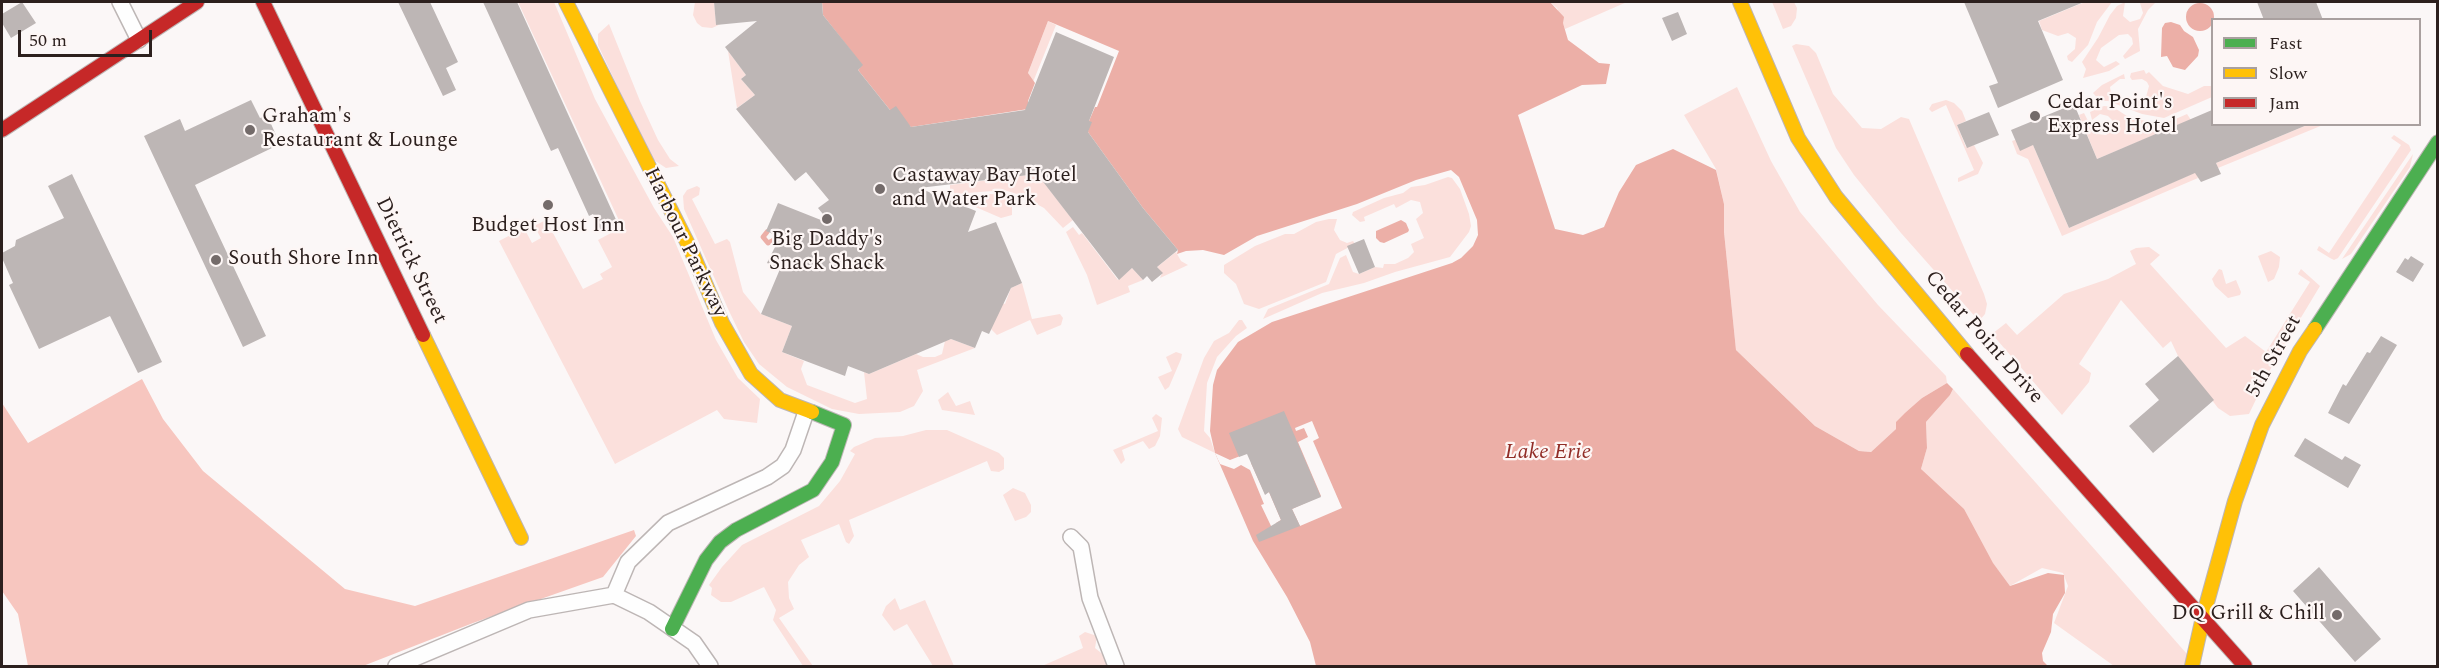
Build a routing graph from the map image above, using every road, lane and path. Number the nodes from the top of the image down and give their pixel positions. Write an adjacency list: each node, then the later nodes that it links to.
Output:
1 (120, 2): 6 (street)
2 (197, 2): 6 (street)
3 (263, 2): 11 (street, Dietrick Street)
4 (1740, 2): 13 (street, Cedar Point Drive)
5 (570, 5): 9 (street, Harbour Parkway)
6 (139, 40): 7 (street)
7 (2, 130)
8 (2438, 142): 13 (street, 5th Street)
9 (806, 412): 12 (street); 14 (street, Harbour Parkway)
10 (1071, 537): 17 (street)
11 (521, 538)
12 (614, 595): 14 (street); 15 (street)
13 (2203, 617): 18 (street, 5th Street); 19 (street, Cedar Point Drive)
14 (672, 629): 16 (street)
15 (396, 666)
16 (710, 666)
17 (1116, 666)
18 (2192, 666)
19 (2245, 666)

